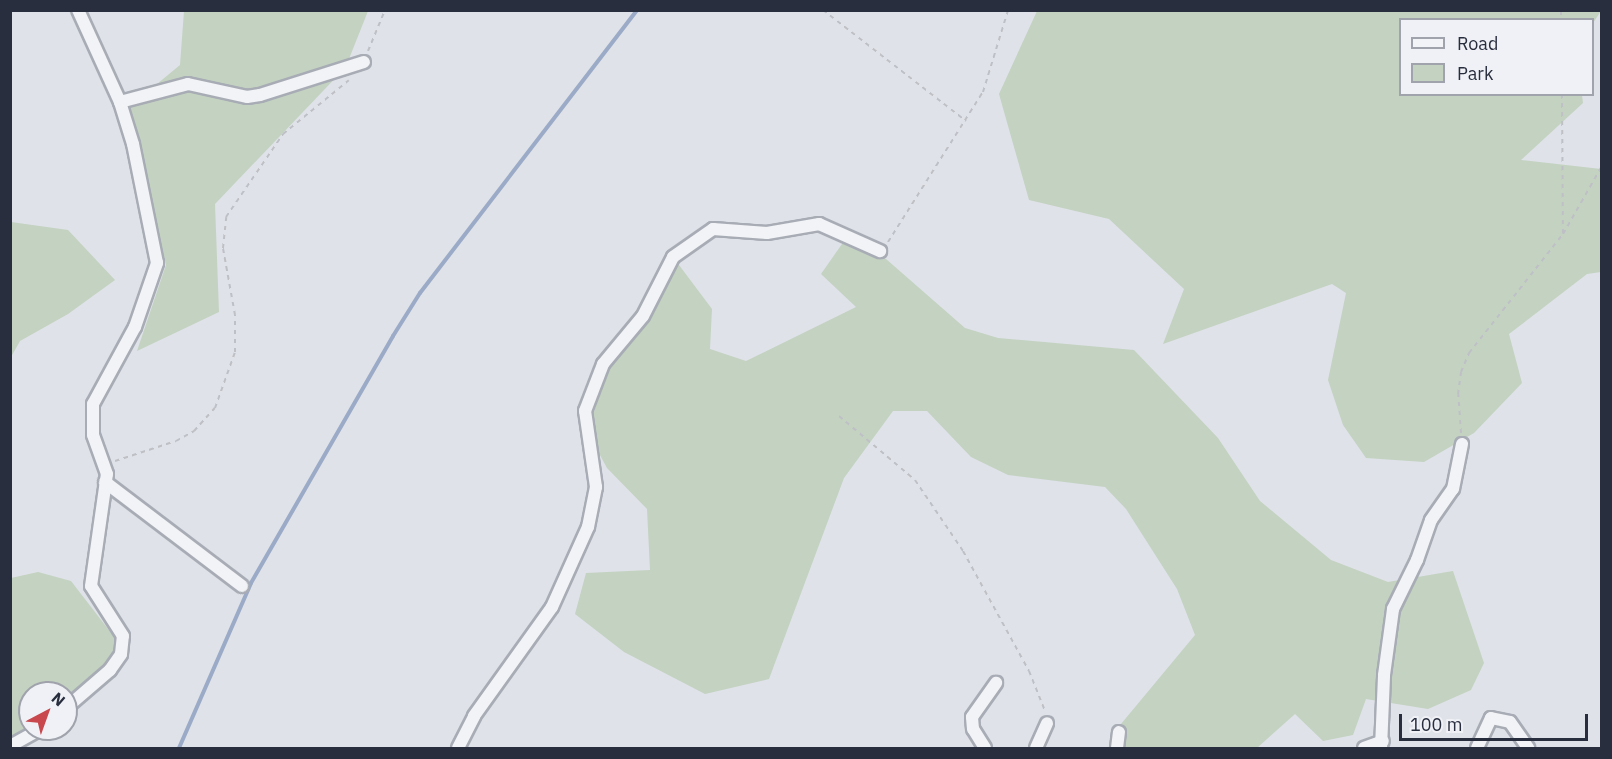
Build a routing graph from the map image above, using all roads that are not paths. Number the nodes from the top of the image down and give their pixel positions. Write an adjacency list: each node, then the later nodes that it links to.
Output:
1 (78, 10): 3 (street)
2 (364, 62): 3 (street)
3 (120, 102): 6 (street)
4 (880, 251): 13 (street)
5 (1462, 444): 12 (street)
6 (105, 482): 7 (street); 9 (street)
7 (242, 586)
8 (996, 683): 14 (street)
9 (78, 698)
10 (1047, 723): 15 (street)
11 (1119, 732): 16 (street)
12 (1382, 745): 17 (street)
13 (458, 748)
14 (985, 748)
15 (1036, 748)
16 (1117, 748)
17 (1364, 748)
18 (1478, 748): 19 (street)
19 (1528, 748)

